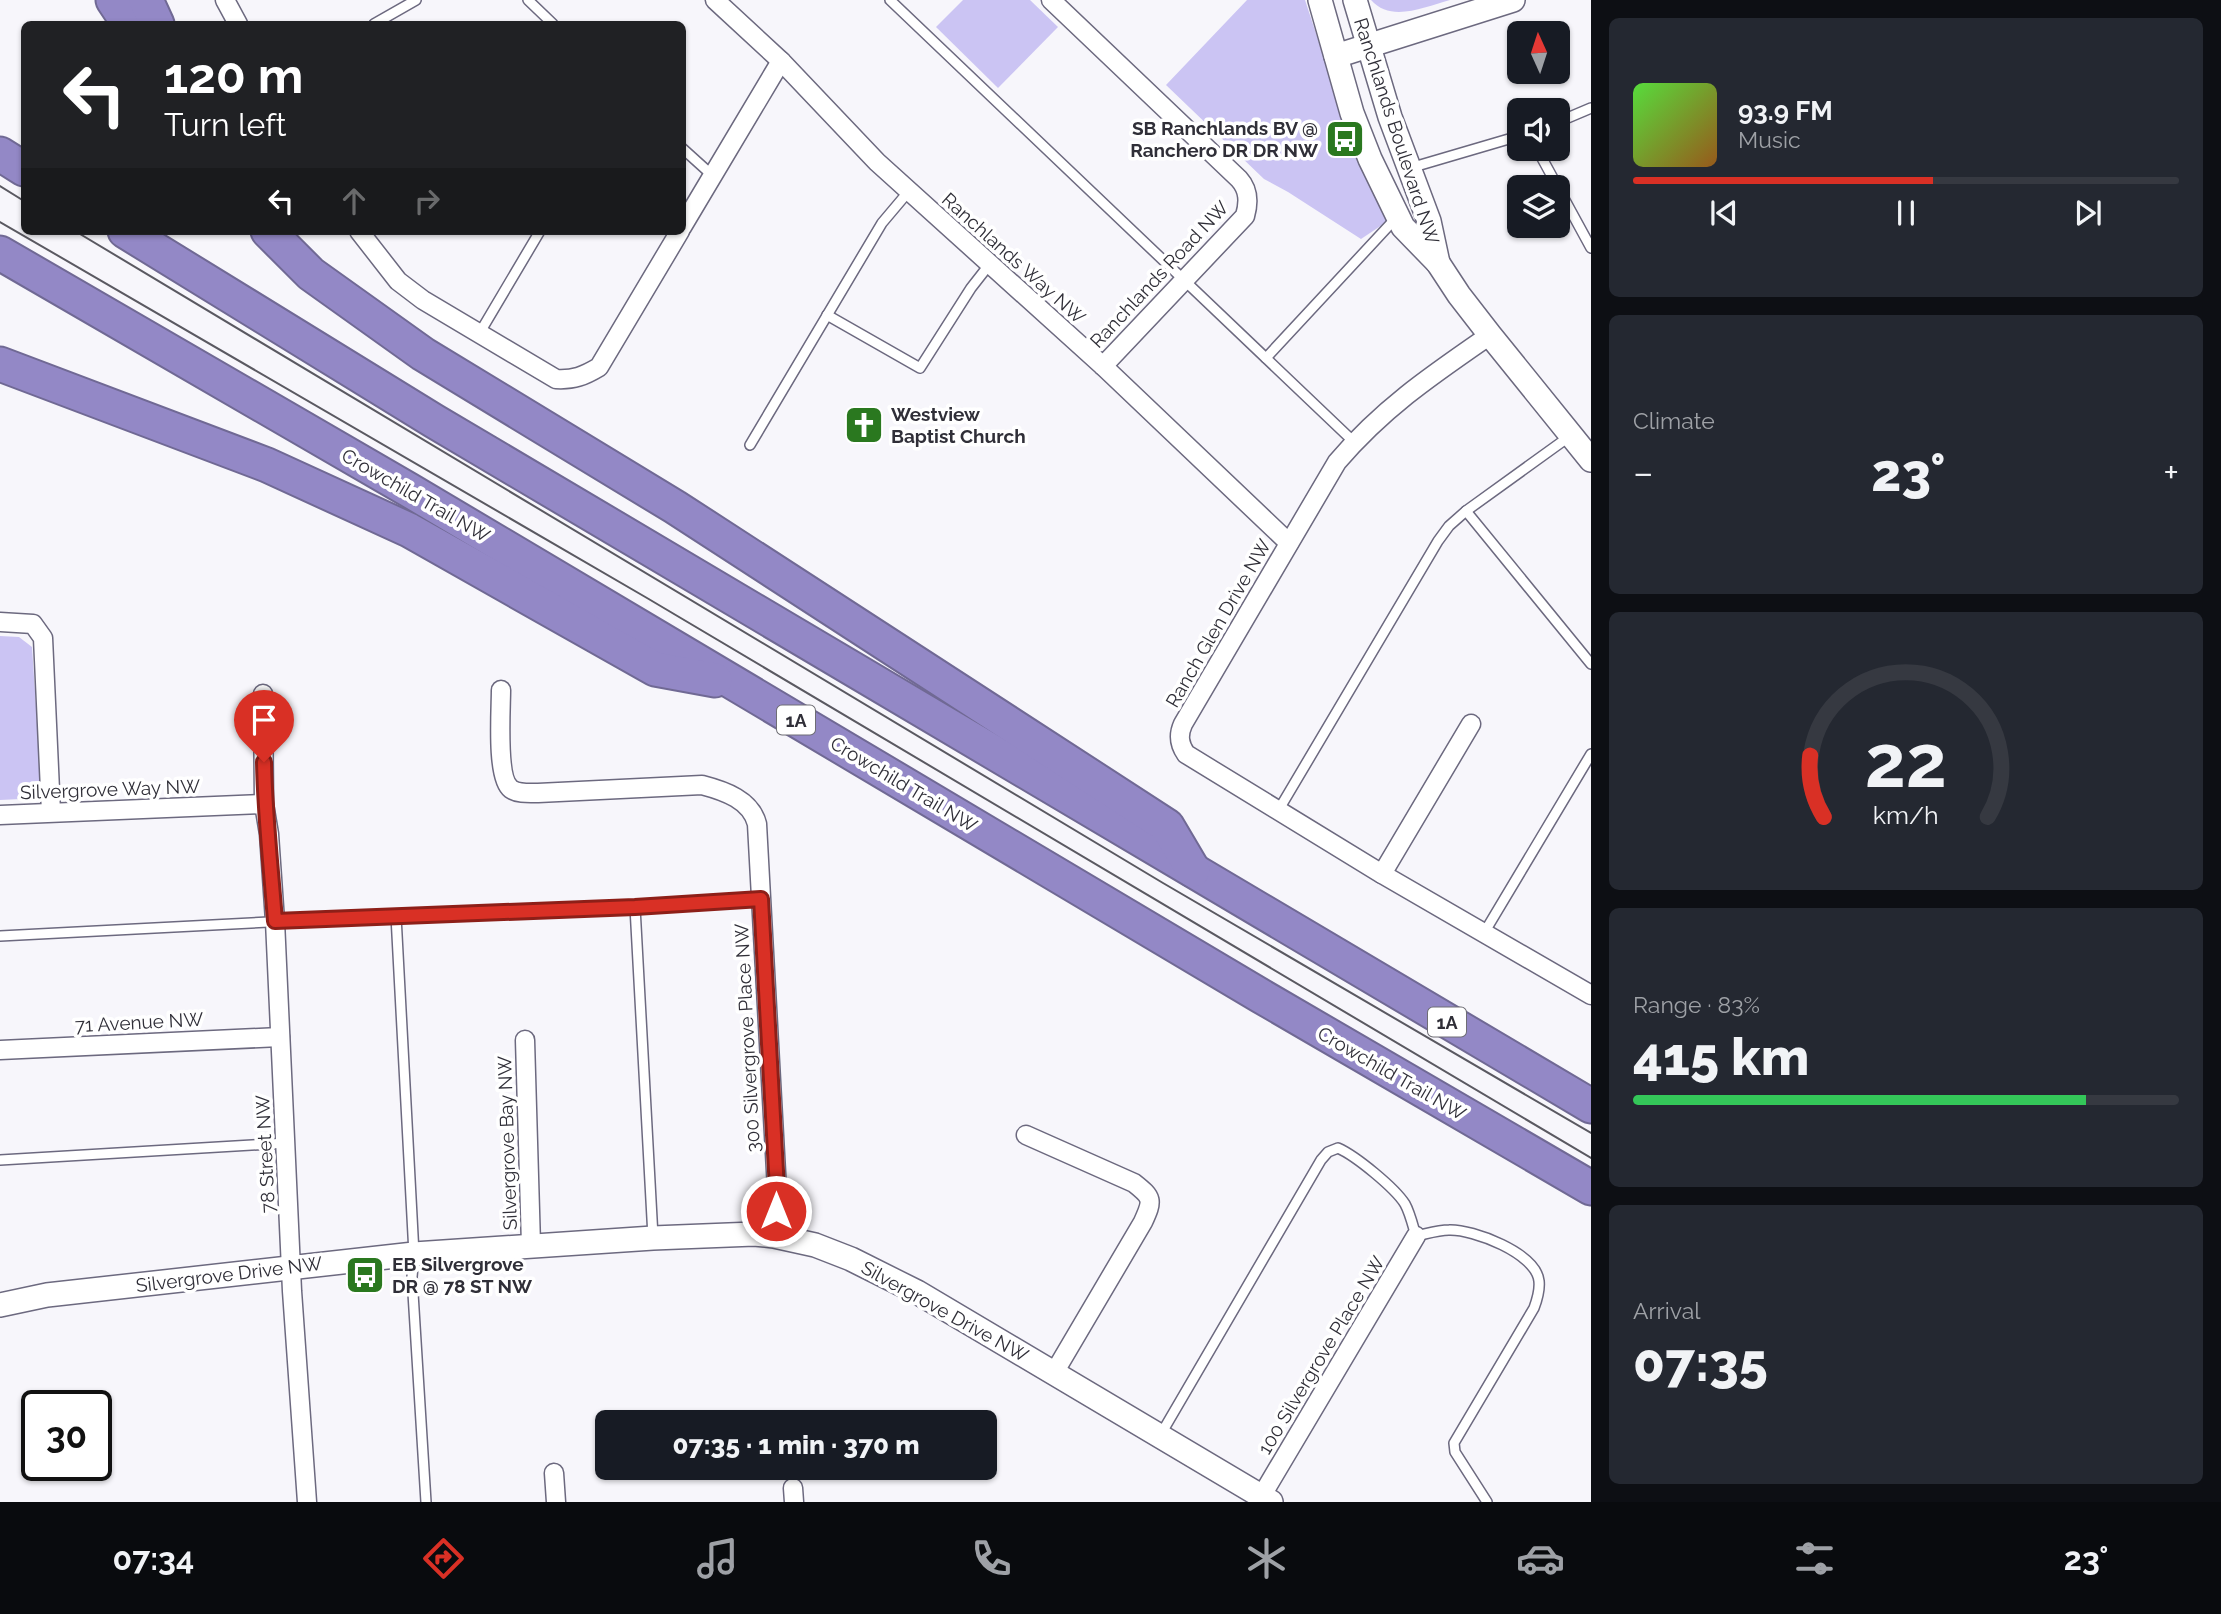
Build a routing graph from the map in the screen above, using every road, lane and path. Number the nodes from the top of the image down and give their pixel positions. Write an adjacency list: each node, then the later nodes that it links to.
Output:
1 (113, 0): 12 (highway)
2 (146, 0): 13 (highway)
3 (225, 0): 14 (street)
4 (416, 0): 15 (lane)
5 (528, 0): 16 (lane)
6 (715, 0): 19 (street, Ranchlands Way NW)
7 (890, 0): 41 (lane)
8 (1051, 0): 41 (street, Ranchlands Road NW)
9 (1320, 0): 18 (street, Ranchlands Boulevard NW)
10 (1355, 0): 17 (street, Ranchlands Boulevard NW)
11 (1513, 0): 17 (street)
12 (127, 21)
13 (156, 21)
14 (236, 21)
15 (379, 21)
16 (550, 21)
17 (1369, 45): 18 (street); 27 (street, Ranchlands Boulevard NW)
18 (1336, 56): 30 (street, Ranchlands Boulevard NW)
19 (781, 61): 28 (street); 29 (street, Ranchlands Way NW)
20 (1591, 108): 21 (lane)
21 (1570, 117)
22 (1507, 140): 27 (lane)
23 (686, 152): 28 (lane)
24 (0, 154): 26 (highway)
25 (1544, 161): 37 (lane)
26 (21, 167)
27 (1408, 169): 39 (street, Ranchlands Boulevard NW)
28 (713, 176): 31 (street)
29 (909, 191): 40 (street, Ranchlands Way NW); 42 (lane)
30 (1397, 216): 39 (street, Ranchlands Boulevard NW); 45 (lane)
31 (686, 221)
32 (132, 235): 65 (highway, 1A)
33 (272, 235): 65 (highway)
34 (364, 235): 43 (street)
35 (538, 235): 43 (lane)
36 (677, 235): 43 (street)
37 (1591, 248)
38 (0, 253): 56 (highway, Crowchild Trail NW / 1A)
39 (1437, 263): 44 (street, Ranchlands Boulevard NW)
40 (989, 265): 42 (lane); 47 (street, Ranchlands Way NW)
41 (1185, 280): 45 (lane); 47 (street, Ranchlands Road NW)
42 (827, 315): 50 (lane)
43 (479, 334)
44 (1490, 335): 48 (street, Ranchlands Boulevard NW); 49 (street, Ranch Glen Drive NW)
45 (1266, 358): 49 (lane)
46 (0, 364): 56 (highway)
47 (1103, 366): 53 (street, Ranchlands Way NW)
48 (1571, 435): 51 (street, Ranchlands Boulevard NW); 52 (lane)
49 (1354, 442): 53 (street, Ranch Glen Drive NW)
50 (750, 444)
51 (1591, 460)
52 (1466, 511): 55 (lane); 62 (lane)
53 (1289, 543): 62 (street, Ranch Glen Drive NW)
54 (0, 622): 63 (street)
55 (1591, 664)
56 (735, 683): 81 (highway, Crowchild Trail NW / 1A)
57 (501, 690): 67 (street, 300 Silvergrove Place NW)
58 (263, 694): 61 (street, 78 Street NW)
59 (1471, 724): 66 (street)
60 (1591, 754): 71 (lane)
61 (264, 804): 63 (street, Silvergrove Way NW); 70 (street, 78 Street NW)
62 (1278, 811): 66 (street, Ranch Glen Drive NW)
63 (51, 812): 64 (street, Silvergrove Way NW)
64 (0, 815)
65 (1194, 872): 77 (highway, 1A)
66 (1382, 874): 71 (street, Ranch Glen Drive NW)
67 (761, 899): 68 (lane); 82 (street, 300 Silvergrove Place NW)
68 (635, 907): 69 (lane); 84 (lane)
69 (396, 916): 70 (lane); 86 (lane)
70 (275, 921): 72 (lane); 74 (street, 78 Street NW)
71 (1484, 933): 73 (street, Ranch Glen Drive NW)
72 (0, 936)
73 (1590, 992)
74 (280, 1037): 76 (street, 71 Avenue NW); 79 (street, 78 Street NW)
75 (525, 1040): 85 (street, Silvergrove Bay NW)
76 (0, 1050)
77 (1591, 1106)
78 (1026, 1135): 89 (street)
79 (286, 1143): 80 (lane); 87 (street, 78 Street NW)
80 (0, 1160)
81 (1591, 1188)
82 (774, 1236): 84 (street, Silvergrove Drive NW); 89 (street, Silvergrove Drive NW)
83 (1416, 1236): 90 (lane); 92 (street, 100 Silvergrove Place NW); 96 (lane)
84 (653, 1238): 85 (street, Silvergrove Drive NW)
85 (531, 1245): 86 (street, Silvergrove Drive NW)
86 (414, 1254): 87 (street, Silvergrove Drive NW); 94 (lane)
87 (291, 1266): 88 (street, Silvergrove Drive NW); 93 (street, 78 Street NW)
88 (0, 1305)
89 (1054, 1373): 90 (street, Silvergrove Drive NW)
90 (1160, 1436): 92 (street, Silvergrove Drive NW)
91 (554, 1474): 95 (street)
92 (1263, 1500)
93 (307, 1502)
94 (426, 1502)
95 (556, 1502)
96 (1487, 1502)

